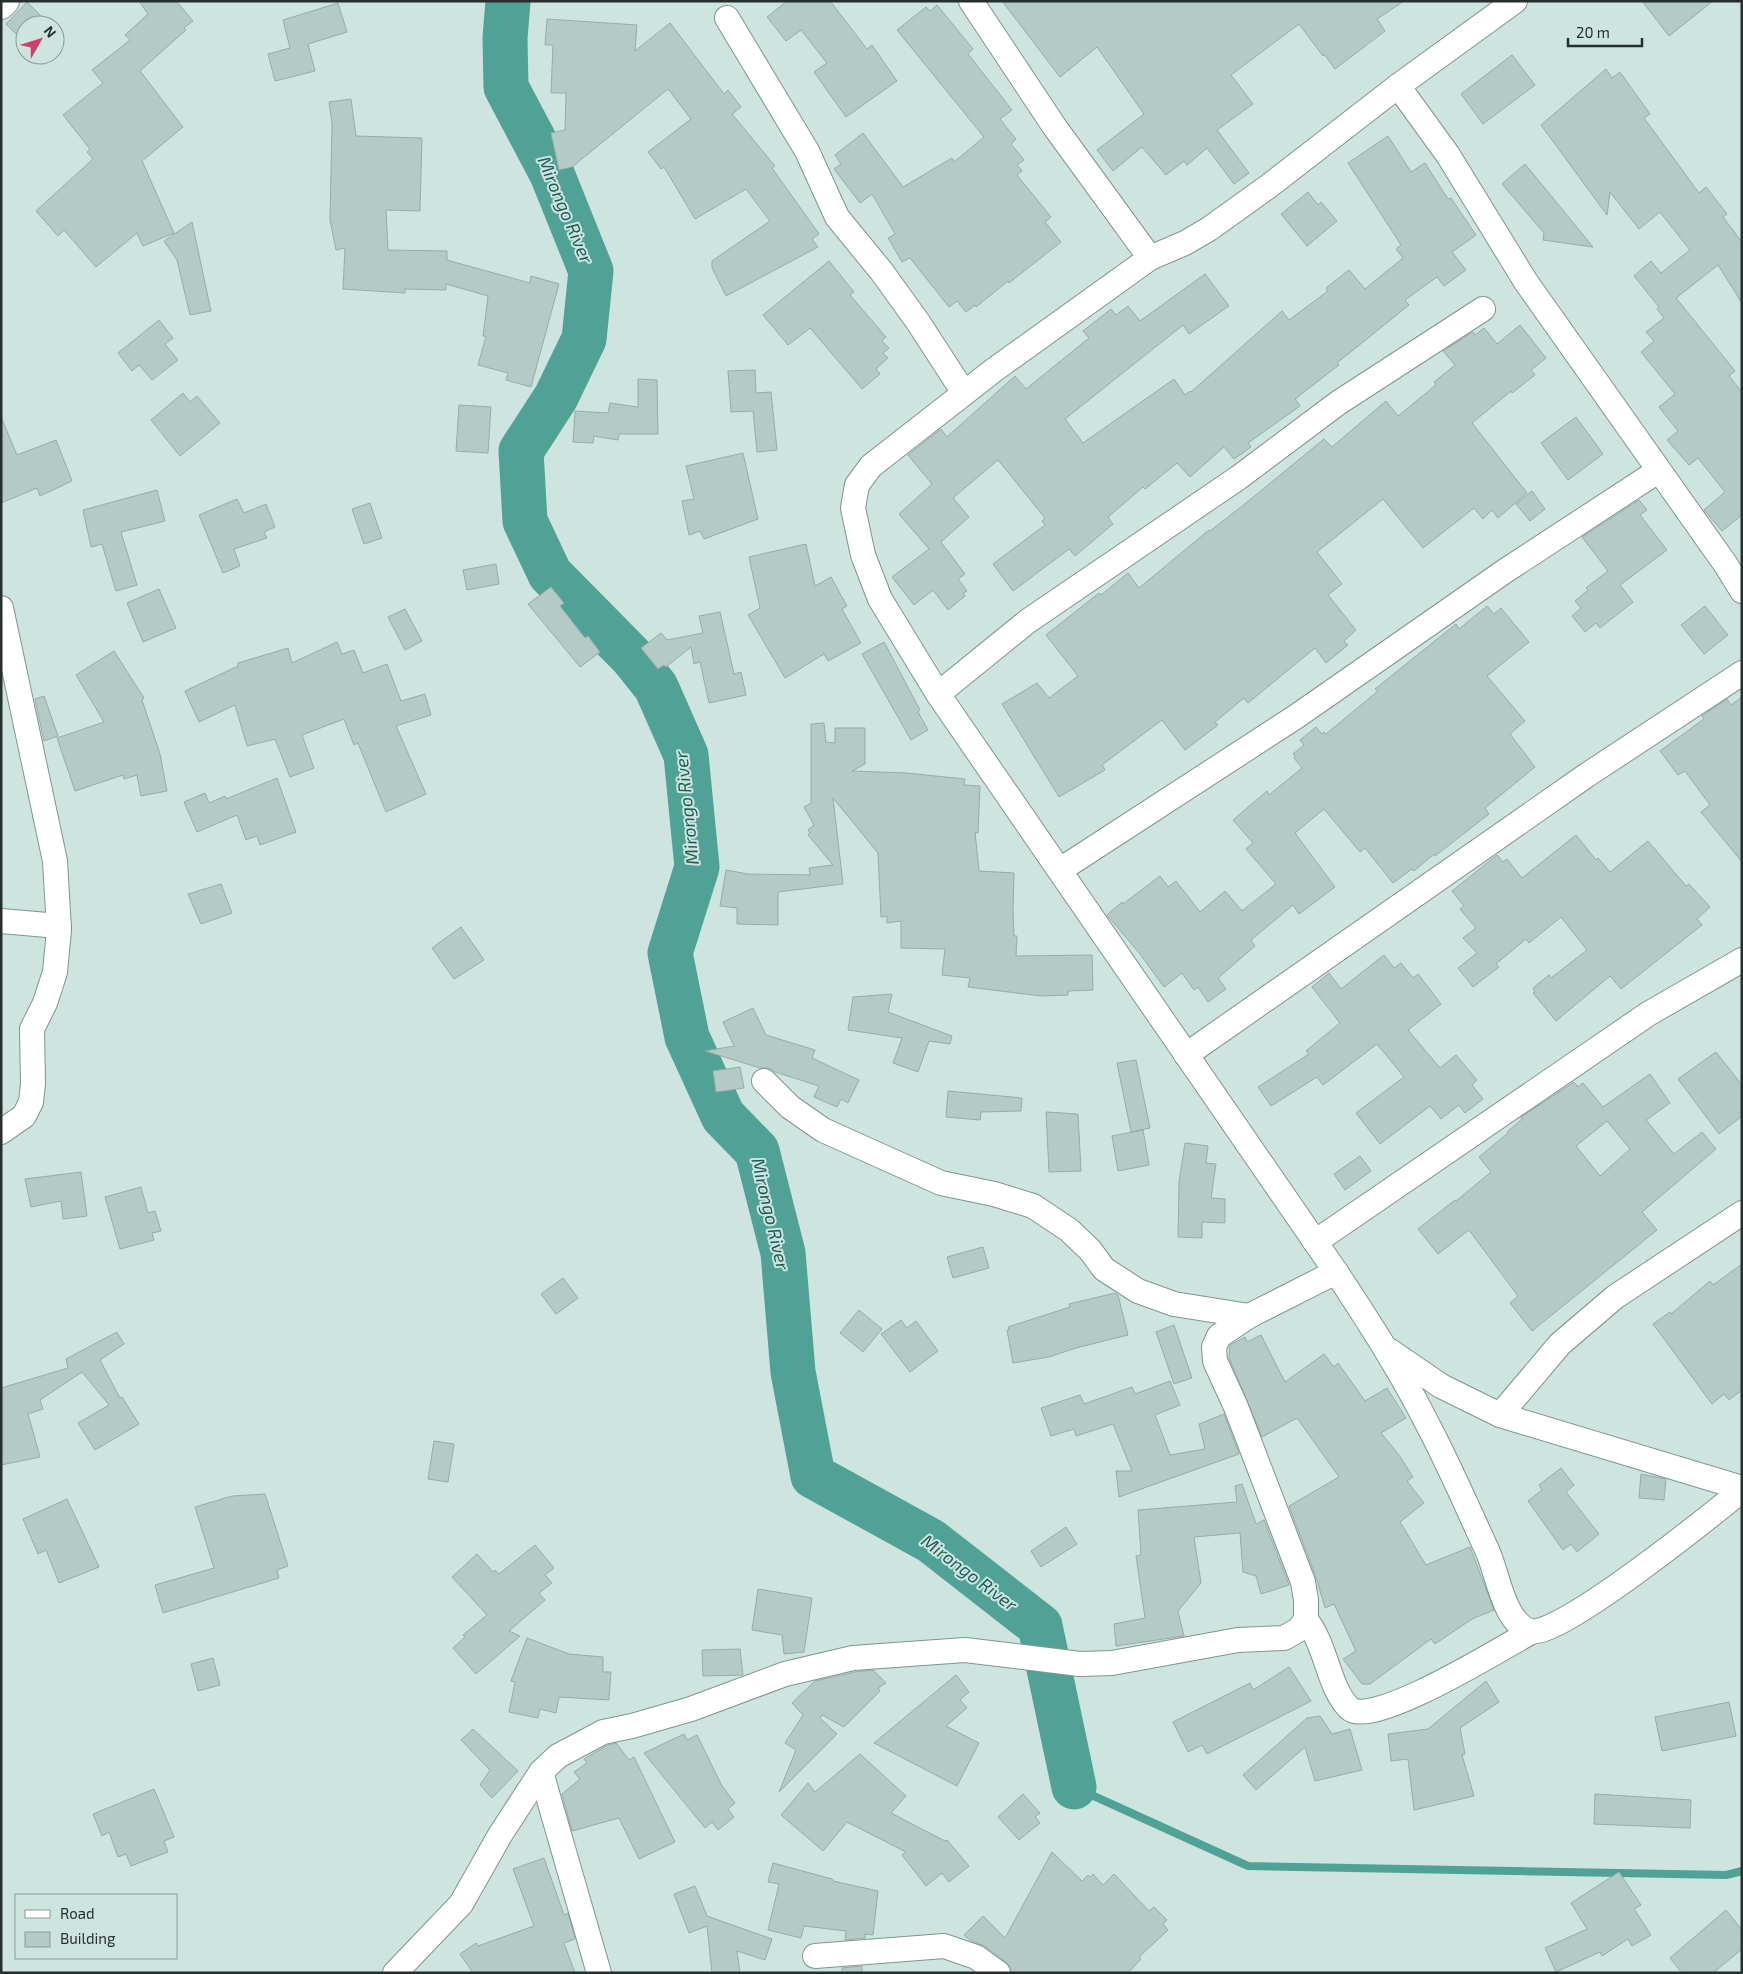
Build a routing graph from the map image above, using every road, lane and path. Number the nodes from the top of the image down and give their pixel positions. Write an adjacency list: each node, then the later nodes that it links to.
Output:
1 (5, 1): 4 (street)
2 (970, 1): 7 (street)
3 (1515, 1): 6 (street)
4 (1, 5)
5 (727, 18): 9 (street)
6 (1398, 86): 7 (street); 10 (street)
7 (1150, 258): 9 (street)
8 (1483, 309): 14 (street)
9 (964, 393): 14 (street)
10 (1658, 470): 11 (street); 15 (street)
11 (1742, 591)
12 (1, 608): 17 (street)
13 (1742, 673): 19 (street)
14 (938, 694): 15 (street)
15 (1060, 870): 19 (street)
16 (1, 921): 17 (street)
17 (59, 926): 21 (street)
18 (1742, 960): 23 (street)
19 (1186, 1055): 23 (street)
20 (764, 1081): 25 (street)
21 (1, 1132)
22 (1742, 1213): 27 (street)
23 (1316, 1242): 24 (street)
24 (1336, 1272): 25 (street); 26 (street)
25 (1249, 1316): 29 (street)
26 (1385, 1347): 27 (street); 30 (street)
27 (1500, 1415): 28 (street)
28 (1742, 1489): 30 (street)
29 (1306, 1620): 30 (street); 31 (street)
30 (1531, 1632)
31 (540, 1772): 33 (street); 34 (street)
32 (815, 1956): 35 (street)
33 (395, 1973)
34 (599, 1973)
35 (998, 1973)

